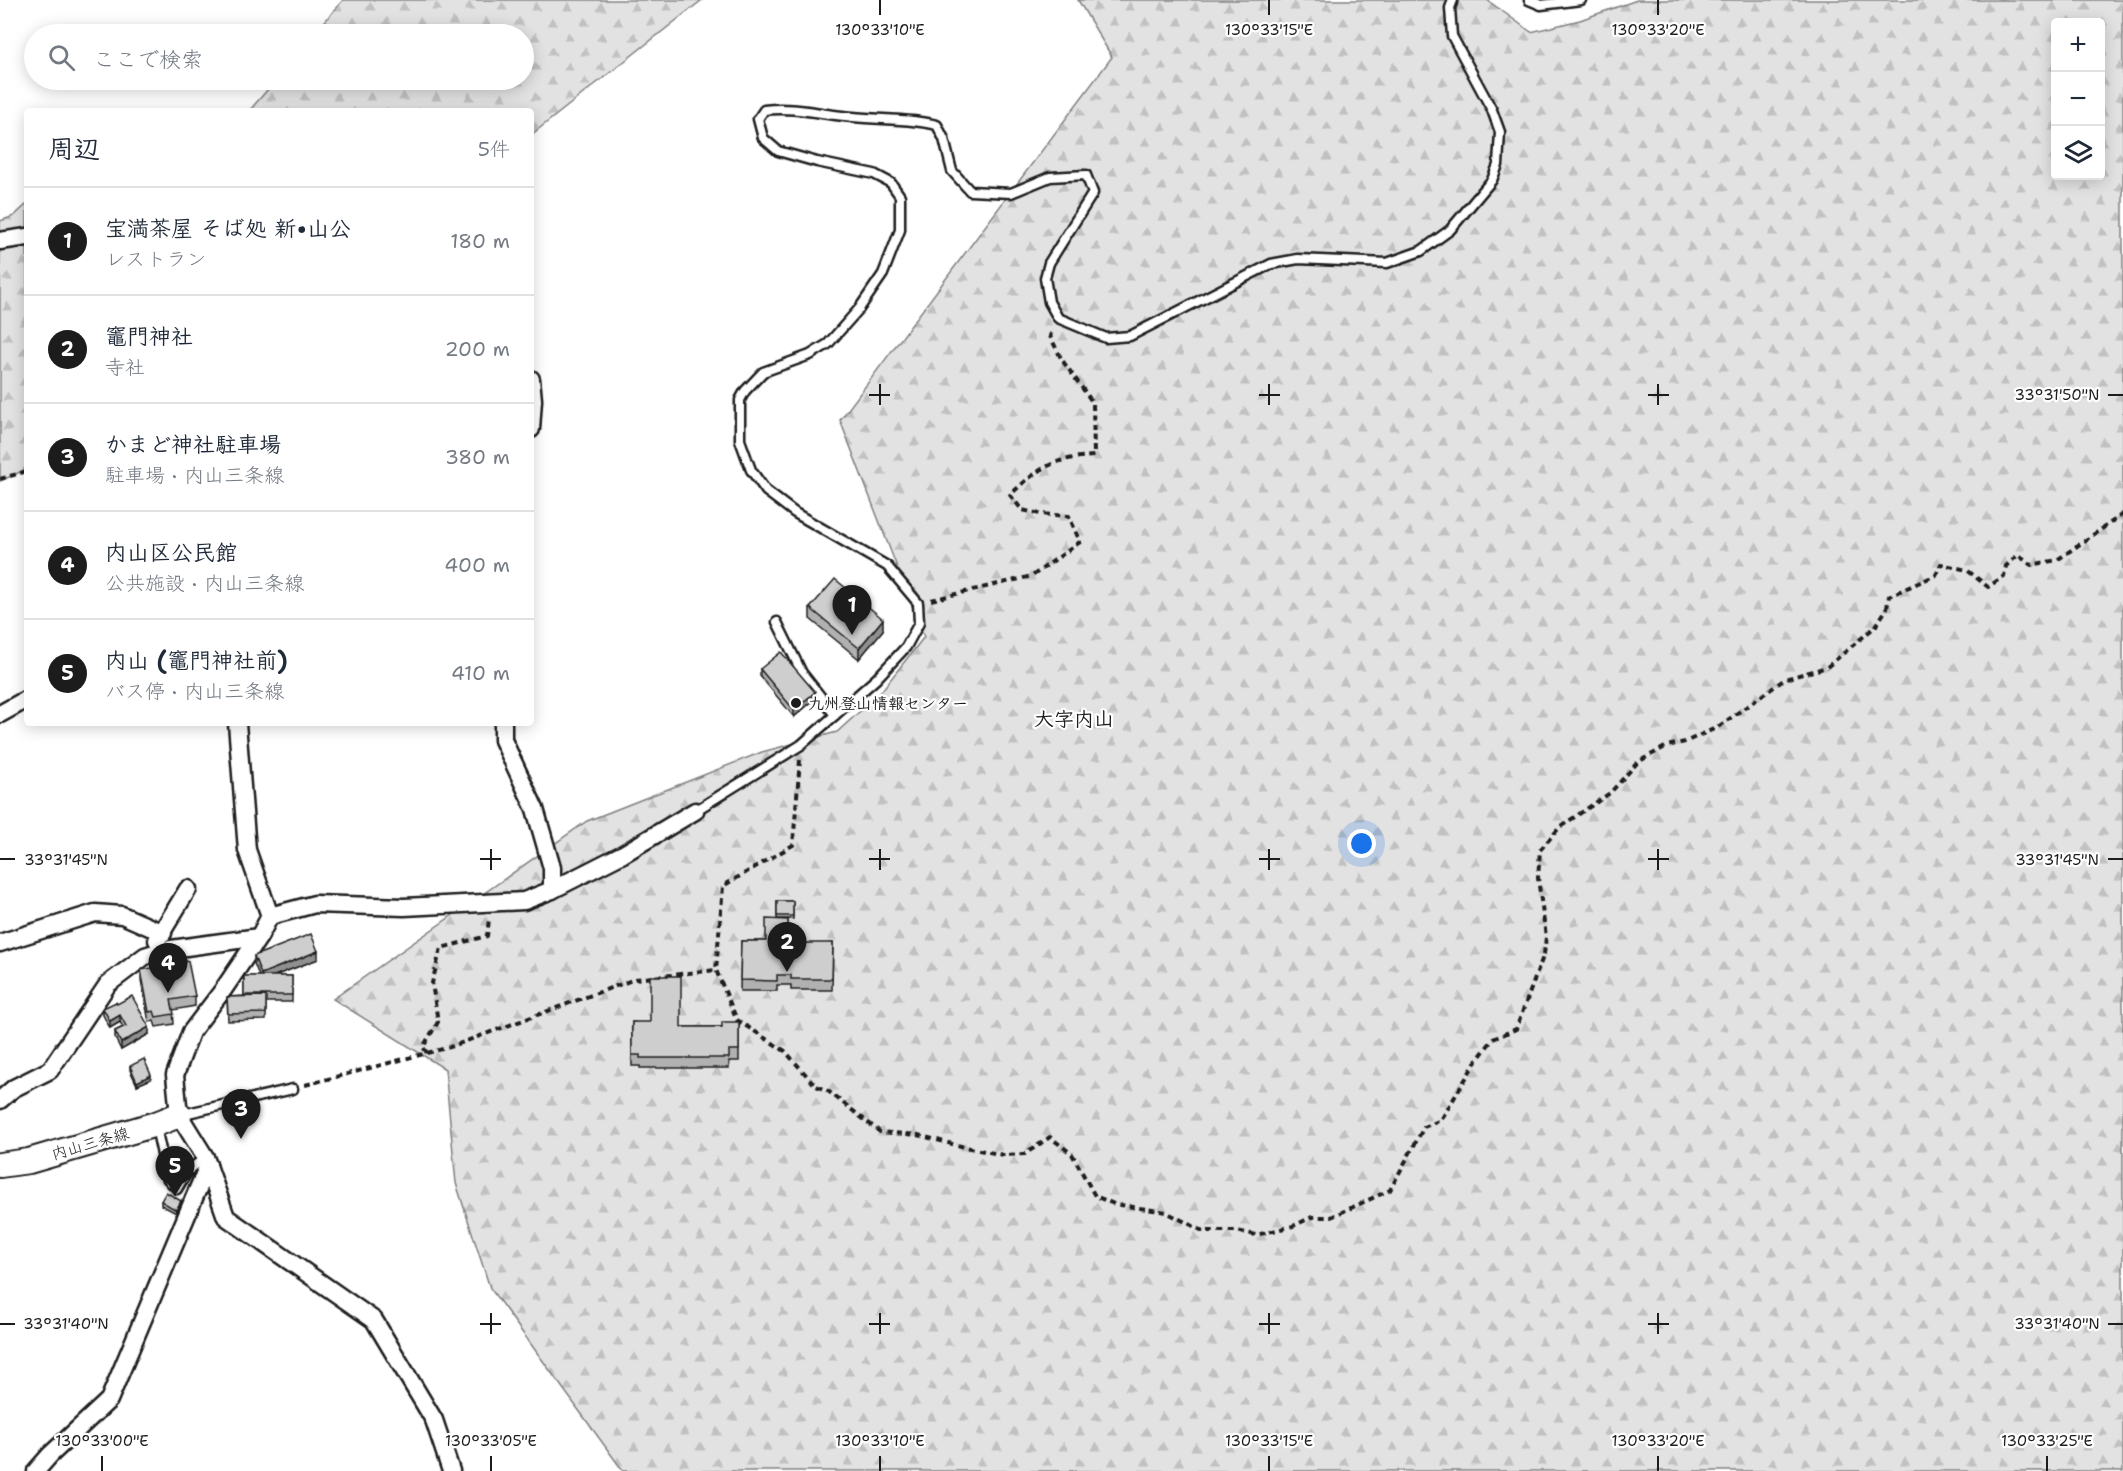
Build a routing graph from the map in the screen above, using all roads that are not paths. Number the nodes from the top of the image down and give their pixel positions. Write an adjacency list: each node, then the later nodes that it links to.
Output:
1 (1453, 0): 9 (lane)
2 (1529, 0): 3 (lane)
3 (1581, 0)
4 (24, 237): 5 (street)
5 (0, 241)
6 (777, 622): 9 (lane)
7 (24, 701): 8 (street)
8 (0, 714)
9 (835, 715): 12 (lane)
10 (236, 726): 15 (street)
11 (503, 726): 14 (street)
12 (695, 811): 14 (street)
13 (188, 889): 16 (street)
14 (552, 890): 15 (street)
15 (270, 916): 17 (street)
16 (163, 933): 18 (street); 19 (street)
17 (259, 937): 19 (street); 22 (street)
18 (0, 943)
19 (145, 956): 21 (street)
20 (293, 1089): 22 (lane)
21 (0, 1100)
22 (179, 1115): 23 (main road, 内山三条線); 24 (street)
23 (156, 1124): 24 (lane); 25 (main road, 内山三条線)
24 (206, 1161): 26 (street); 27 (street)
25 (0, 1165)
26 (36, 1471)
27 (451, 1471)

